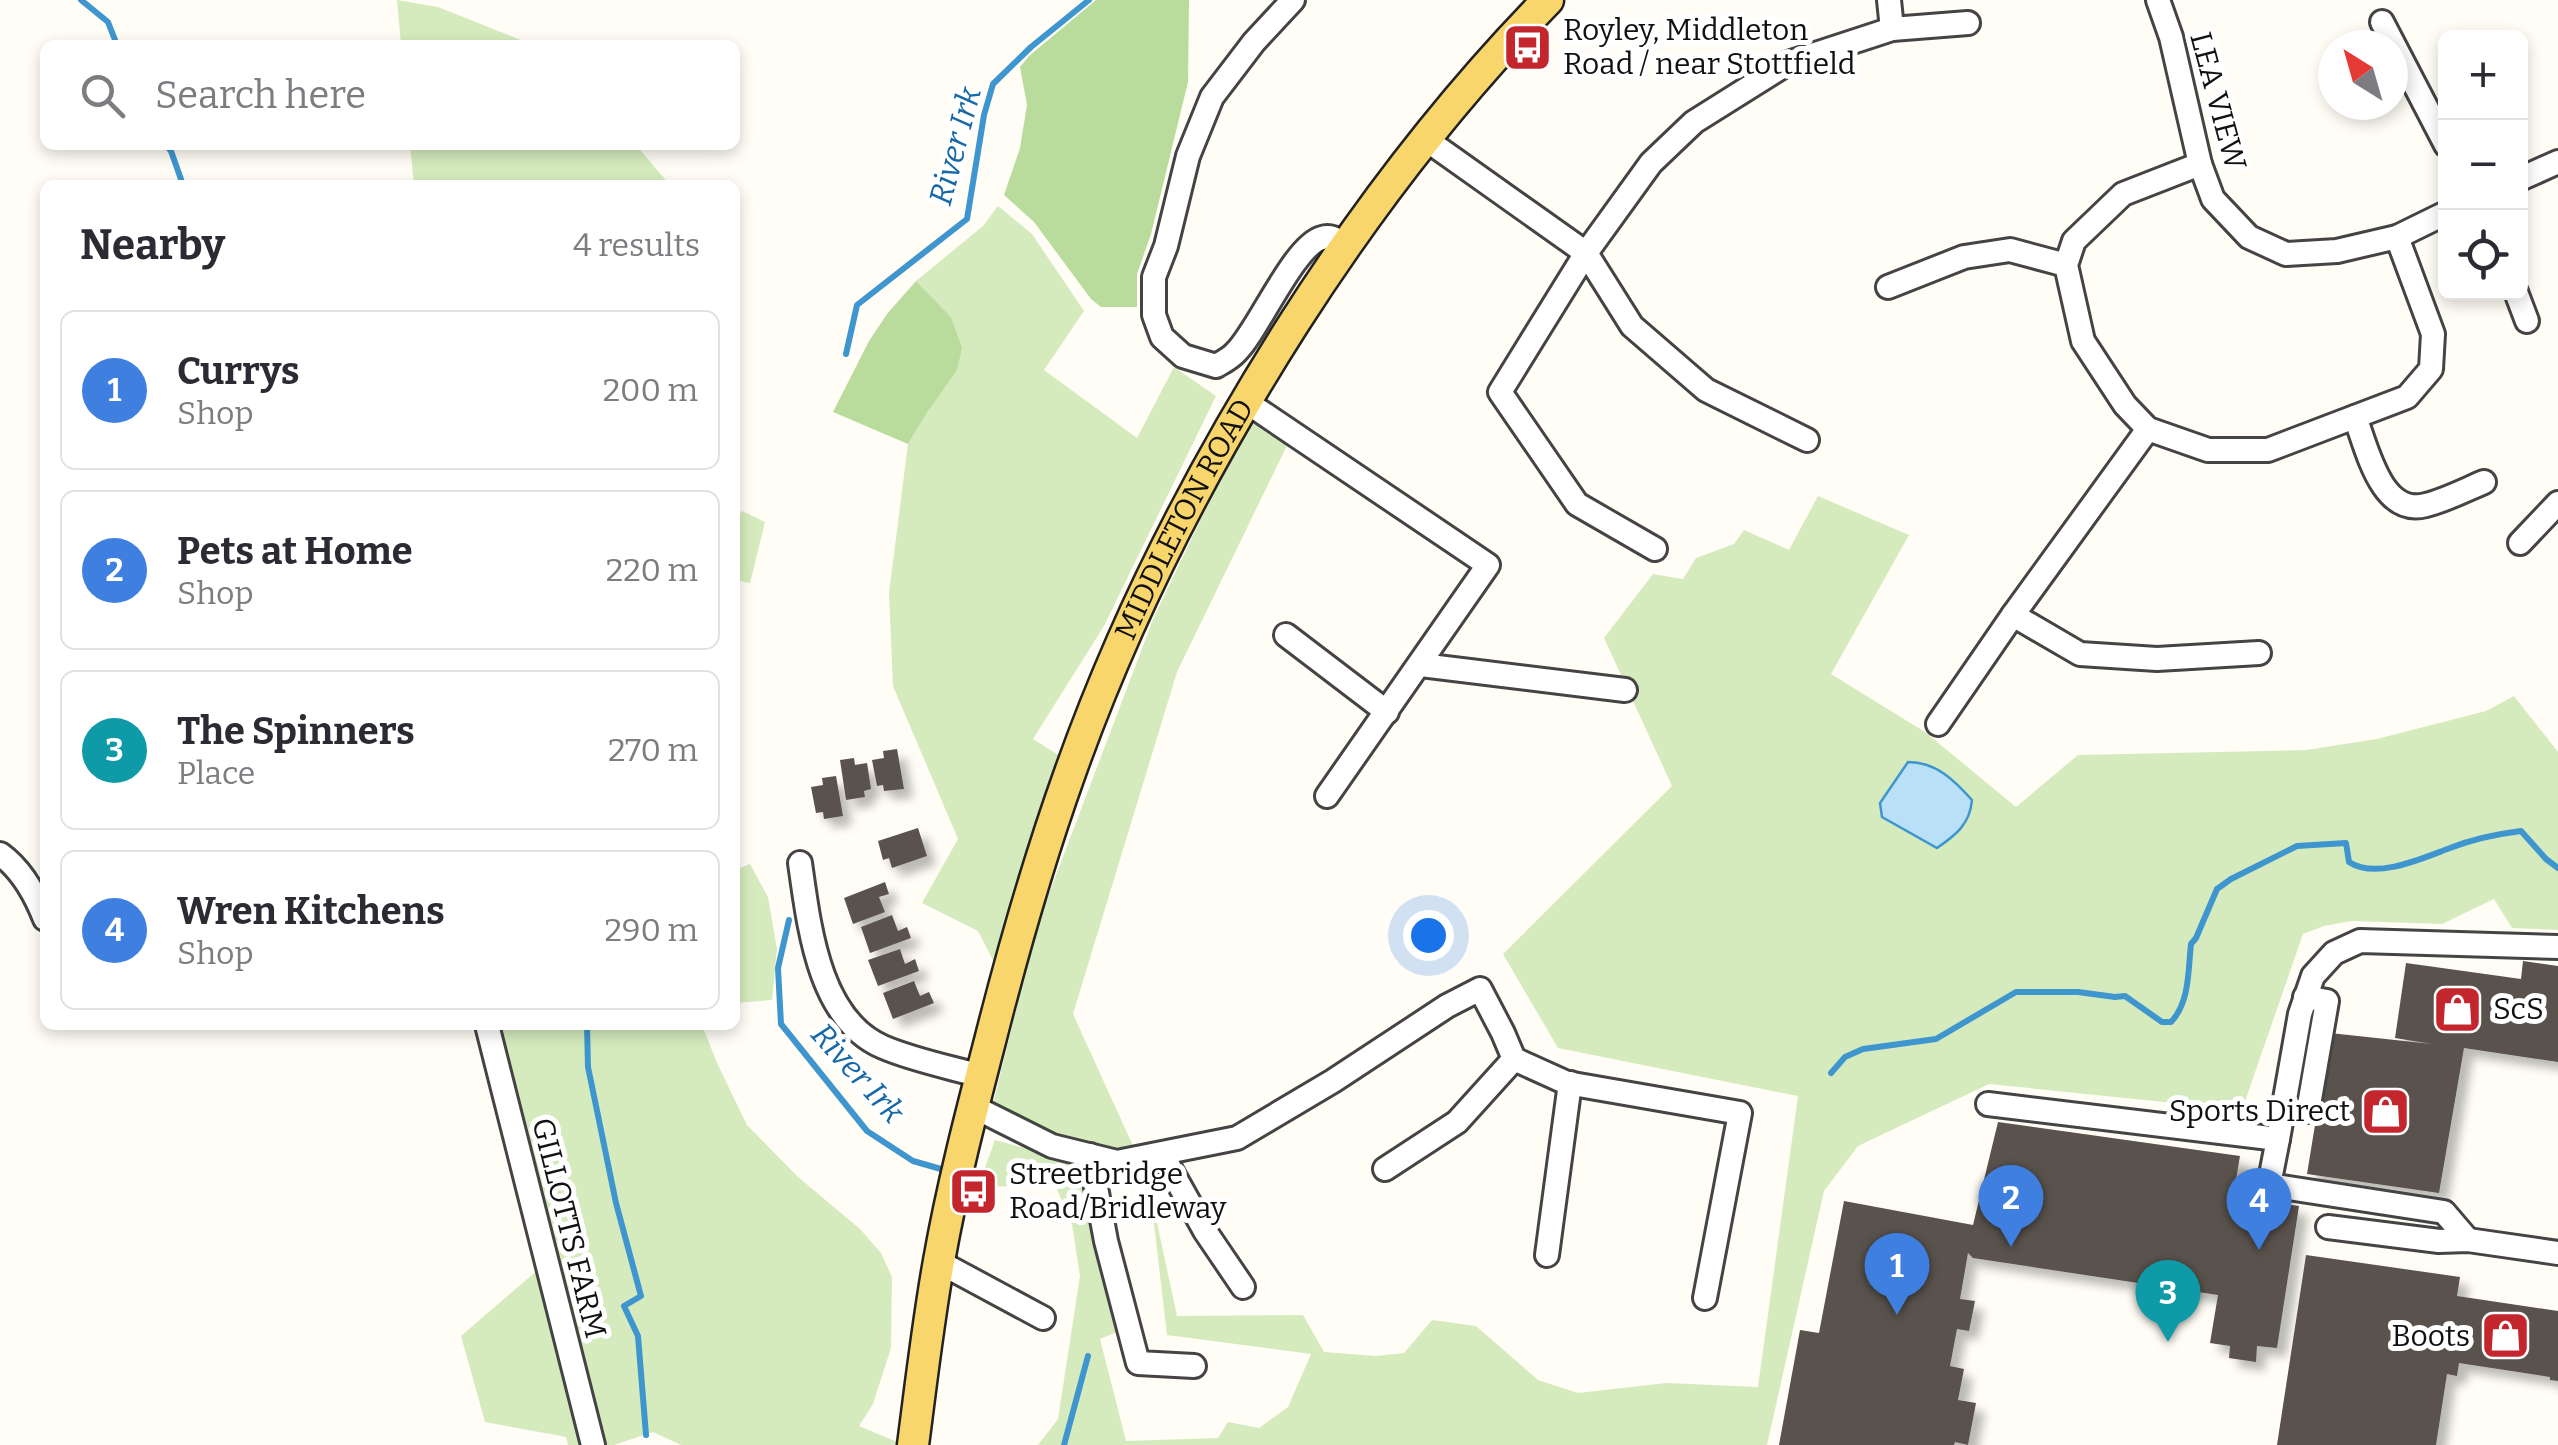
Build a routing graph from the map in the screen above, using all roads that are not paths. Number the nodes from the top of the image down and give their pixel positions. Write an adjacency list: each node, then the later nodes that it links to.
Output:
1 (1293, 0): 15 (street)
2 (1548, 0): 9 (main road, MIDDLETON ROAD)
3 (1889, 0): 7 (street)
4 (2158, 0): 11 (street, LEA VIEW)
5 (2382, 22): 8 (street)
6 (1968, 23): 7 (street)
7 (1892, 30): 16 (street)
8 (2438, 130)
9 (1424, 138): 15 (main road, MIDDLETON ROAD); 16 (street)
10 (2558, 162): 12 (street)
11 (2200, 164): 14 (street, LEA VIEW); 17 (street)
12 (2528, 175)
13 (2438, 217): 14 (street, LEA VIEW)
14 (2397, 238): 22 (street)
15 (1345, 244): 21 (main road, MIDDLETON ROAD)
16 (1586, 253): 24 (street); 28 (street)
17 (2066, 265): 18 (street); 23 (street)
18 (1888, 287)
19 (2519, 300): 20 (street)
20 (2527, 322)
21 (1244, 400): 32 (street); 44 (main road, MIDDLETON ROAD)
22 (2354, 417): 23 (street); 25 (street)
23 (2148, 429): 29 (street)
24 (1807, 440)
25 (2484, 482)
26 (2558, 503): 27 (street)
27 (2520, 543)
28 (1654, 549)
29 (2014, 615): 31 (street); 35 (street)
30 (1286, 635): 34 (street)
31 (2260, 653)
32 (1421, 665): 33 (street); 34 (street)
33 (1625, 690)
34 (1387, 712): 36 (street)
35 (1938, 724)
36 (1327, 796)
37 (0, 854): 39 (street)
38 (800, 863): 44 (street)
39 (40, 907)
40 (2558, 947): 41 (street)
41 (2305, 996): 47 (street); 49 (street)
42 (487, 1030): 62 (street, GILLOTTS FARM)
43 (1514, 1060): 45 (street); 50 (street); 52 (street)
44 (980, 1076): 48 (main road, MIDDLETON ROAD)
45 (1570, 1083): 56 (street); 59 (street)
46 (1988, 1104): 49 (street)
47 (2308, 1111)
48 (971, 1113): 51 (street); 57 (main road, MIDDLETON ROAD)
49 (2278, 1139): 54 (street)
50 (1162, 1154): 51 (street); 58 (street)
51 (1090, 1155): 61 (street)
52 (1386, 1168)
53 (2328, 1226): 54 (street)
54 (2468, 1240): 55 (street)
55 (2558, 1253)
56 (1547, 1255)
57 (939, 1262): 60 (street); 63 (main road, MIDDLETON ROAD)
58 (1242, 1287)
59 (1705, 1298)
60 (1042, 1318)
61 (1194, 1366)
62 (593, 1445)
63 (913, 1445)

